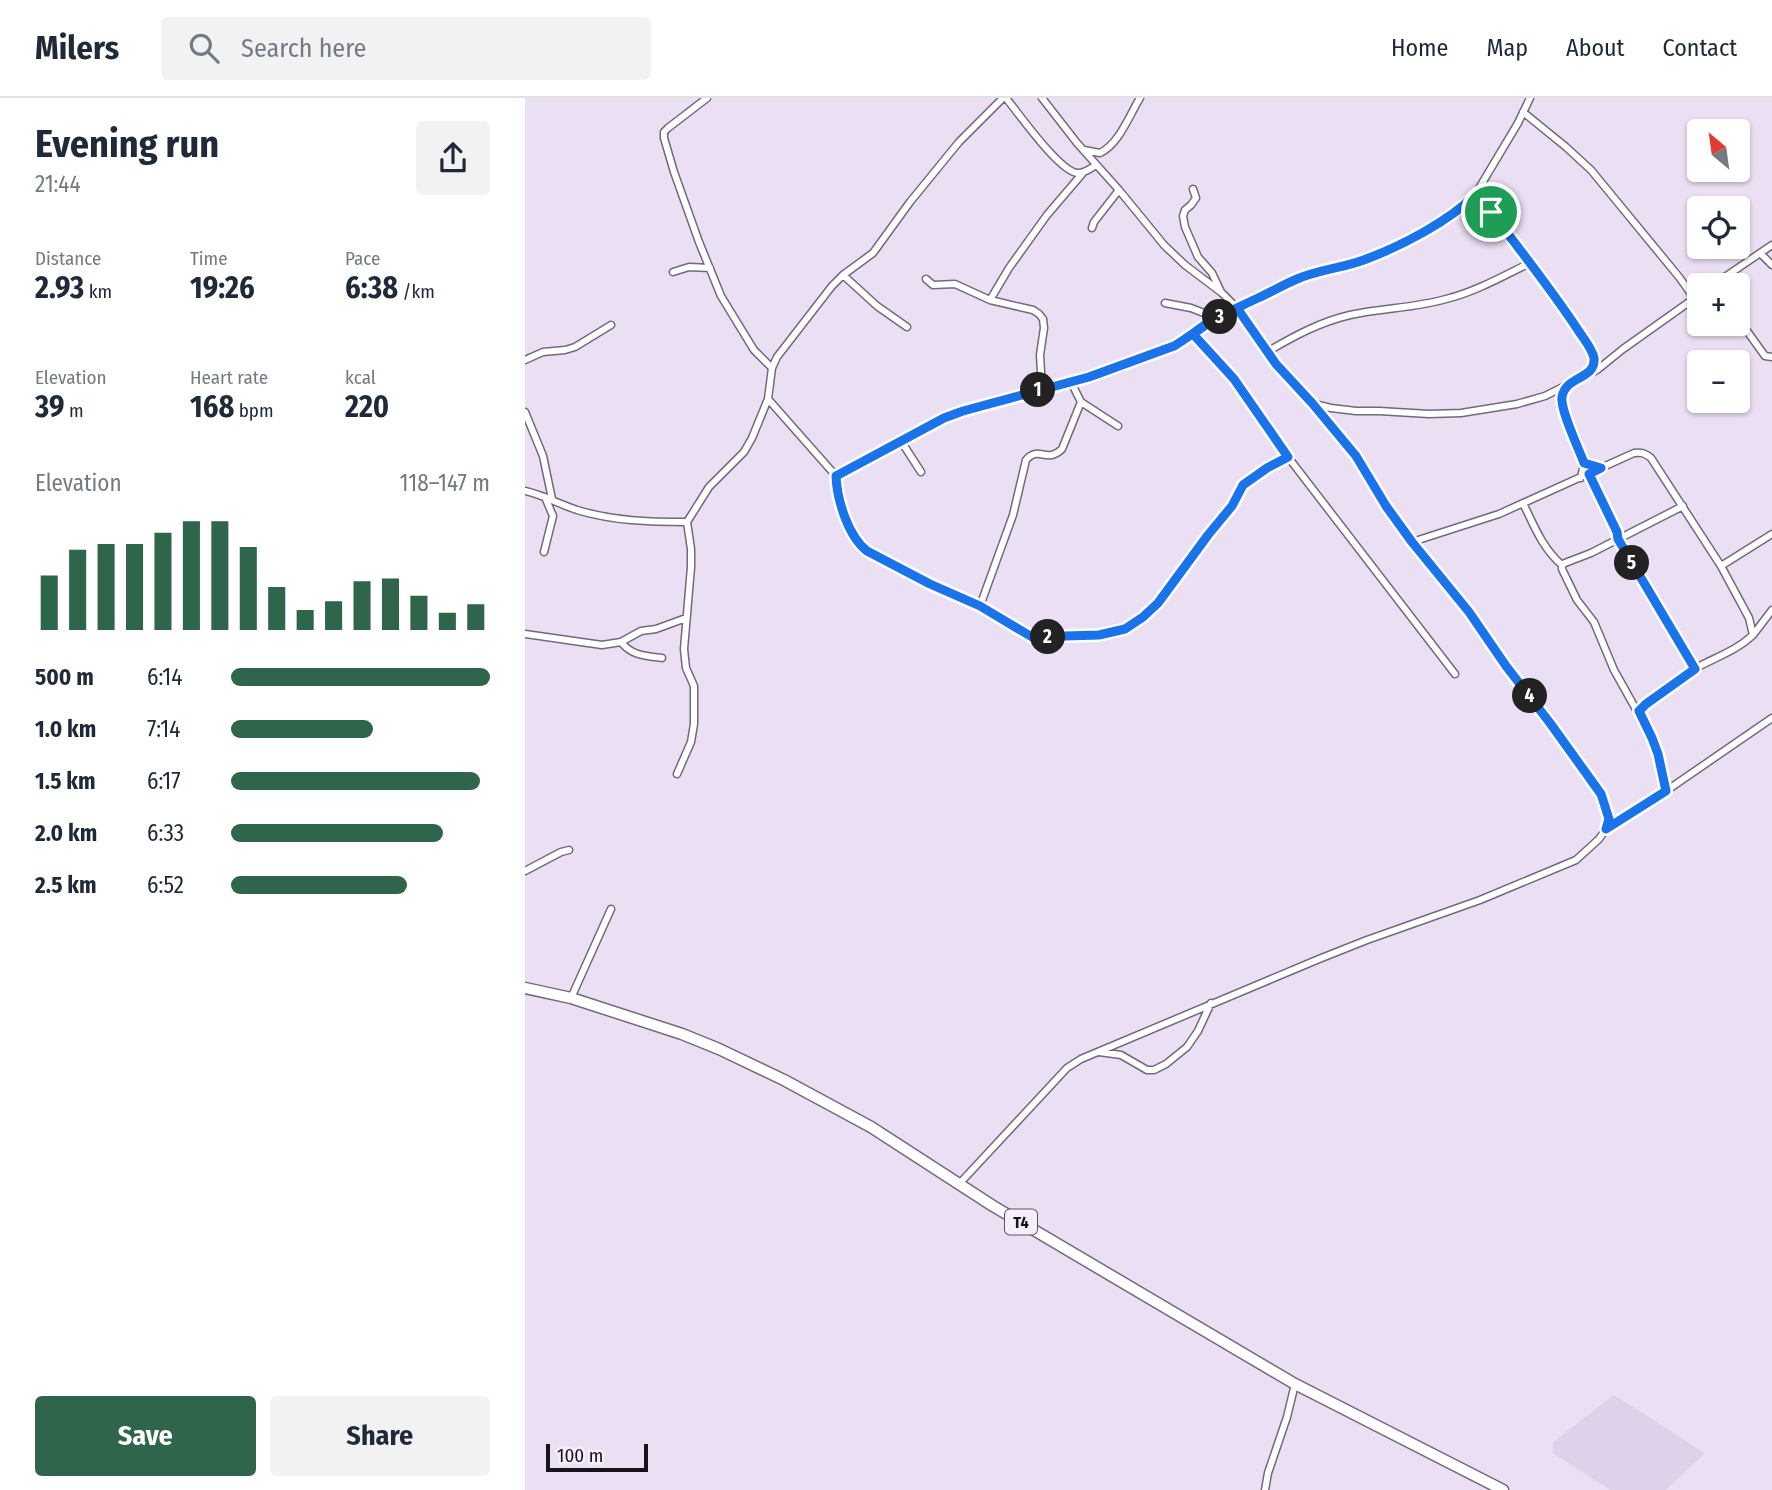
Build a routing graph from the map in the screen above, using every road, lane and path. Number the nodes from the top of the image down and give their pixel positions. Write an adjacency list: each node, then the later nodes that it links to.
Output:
1 (707, 98): 18 (street)
2 (1005, 98): 9 (street); 21 (street)
3 (1042, 98): 7 (street)
4 (1140, 98): 7 (street)
5 (1530, 98): 6 (street)
6 (1524, 112): 12 (street); 23 (street)
7 (1082, 149): 8 (street)
8 (1097, 164): 9 (street); 11 (street)
9 (1082, 174): 24 (street)
10 (1193, 189): 25 (street)
11 (1119, 190): 13 (street); 25 (street)
12 (1475, 195): 16 (street); 30 (street)
13 (1092, 228)
14 (1772, 245): 15 (street)
15 (1760, 253): 17 (street); 20 (street)
16 (1530, 263): 36 (street); 40 (street)
17 (1772, 265)
18 (710, 268): 19 (street); 39 (street)
19 (673, 272)
20 (1731, 273)
21 (843, 275): 33 (street); 39 (street)
22 (926, 279): 26 (street)
23 (1687, 286)
24 (997, 288): 26 (street); 27 (street)
25 (1221, 293): 30 (street)
26 (990, 300): 27 (street)
27 (1001, 303): 43 (street)
28 (1165, 303): 31 (street)
29 (1687, 303): 40 (street)
30 (1237, 308): 31 (street); 36 (street)
31 (1217, 318): 34 (street)
32 (611, 325): 38 (street)
33 (907, 327)
34 (1193, 334): 41 (street); 52 (street)
35 (1750, 335): 37 (street)
36 (1267, 352): 48 (street)
37 (1772, 357)
38 (525, 360)
39 (772, 368): 45 (street)
40 (1588, 373): 42 (street)
41 (1071, 382): 43 (street); 47 (street)
42 (1570, 383): 44 (street); 46 (street)
43 (1042, 389): 51 (street)
44 (1545, 396): 46 (street); 48 (street)
45 (768, 399): 56 (street); 62 (street)
46 (1561, 400): 53 (street)
47 (1081, 402): 50 (street); 69 (street)
48 (1312, 403): 65 (street)
49 (525, 412): 59 (street)
50 (1118, 426)
51 (901, 441): 55 (street); 56 (street)
52 (1288, 457): 69 (street); 77 (street)
53 (1584, 463): 54 (street); 57 (street)
54 (1601, 468): 57 (street); 61 (street)
55 (921, 472)
56 (836, 476): 69 (street)
57 (1585, 476): 60 (street); 64 (street)
58 (525, 491): 59 (street)
59 (549, 498): 62 (street); 66 (street)
60 (1523, 503): 65 (street); 67 (street)
61 (1683, 506): 64 (street); 68 (street)
62 (687, 522): 71 (street)
63 (1772, 534): 68 (street)
64 (1618, 539): 67 (street); 76 (street)
65 (1412, 542): 82 (street)
66 (544, 552)
67 (1562, 565): 78 (street)
68 (1721, 566): 73 (street)
69 (980, 606)
70 (1772, 610): 73 (street)
71 (686, 618): 74 (street); 80 (street)
72 (525, 634): 74 (street)
73 (1753, 635): 76 (street)
74 (621, 642): 75 (street)
75 (662, 657)
76 (1695, 669): 78 (street)
77 (1455, 674)
78 (1639, 711): 81 (street)
79 (1772, 718): 81 (street)
80 (677, 774)
81 (1666, 791): 82 (street)
82 (1606, 829): 88 (street)
83 (569, 850): 84 (street)
84 (525, 872)
85 (611, 909): 87 (street)
86 (525, 988): 87 (highway, T4)
87 (571, 998): 90 (highway, T4)
88 (1211, 1003): 89 (street); 89 (street)
89 (1097, 1052): 90 (street)
90 (960, 1183): 91 (highway, T4)
91 (1295, 1384): 92 (street); 93 (highway, T4)
92 (1265, 1490)
93 (1503, 1490)

